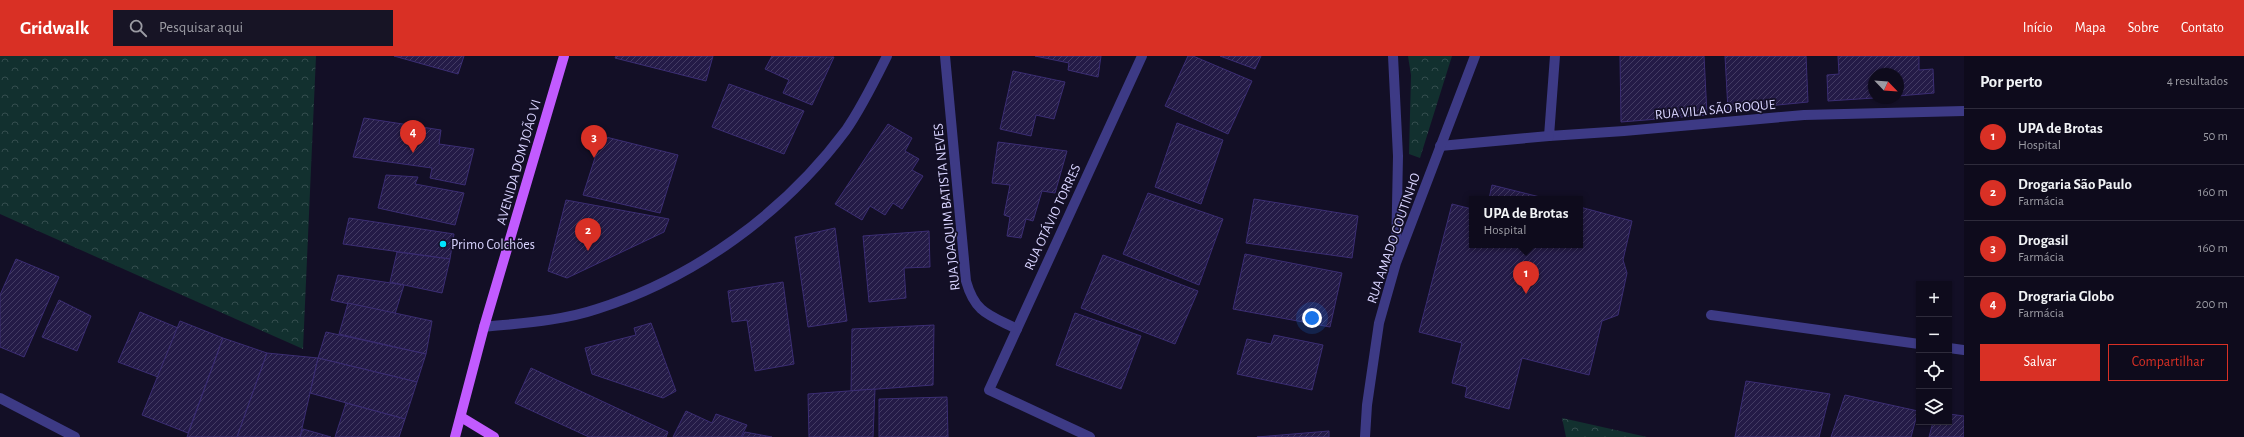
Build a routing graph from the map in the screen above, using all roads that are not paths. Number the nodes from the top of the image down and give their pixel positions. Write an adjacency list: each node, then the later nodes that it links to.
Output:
1 (564, 56): 13 (main road, AVENIDA DOM JOÃO VI)
2 (887, 56): 13 (street)
3 (945, 56): 14 (street, RUA JOAQUIM BATISTA NEVES)
4 (1142, 56): 14 (street, RUA OTÁVIO TORRES)
5 (1393, 56): 11 (street)
6 (1476, 56): 10 (street, RUA AMADO COUTINHO)
7 (1555, 56): 9 (street)
8 (1964, 111): 9 (street, RUA VILA SÃO ROQUE)
9 (1549, 136): 10 (street, RUA VILA SÃO ROQUE)
10 (1440, 146): 11 (street, RUA AMADO COUTINHO)
11 (1396, 263): 24 (street, RUA AMADO COUTINHO)
12 (1711, 315): 15 (street)
13 (484, 327): 19 (main road, AVENIDA DOM JOÃO VI)
14 (1017, 329): 23 (street, RUA OTÁVIO TORRES)
15 (1916, 344)
16 (1952, 348): 17 (street)
17 (1964, 350)
18 (0, 398): 20 (street)
19 (461, 417): 21 (main road, AVENIDA DOM JOÃO VI); 22 (main road)
20 (75, 437)
21 (455, 437)
22 (494, 437)
23 (1090, 437)
24 (1365, 437)

